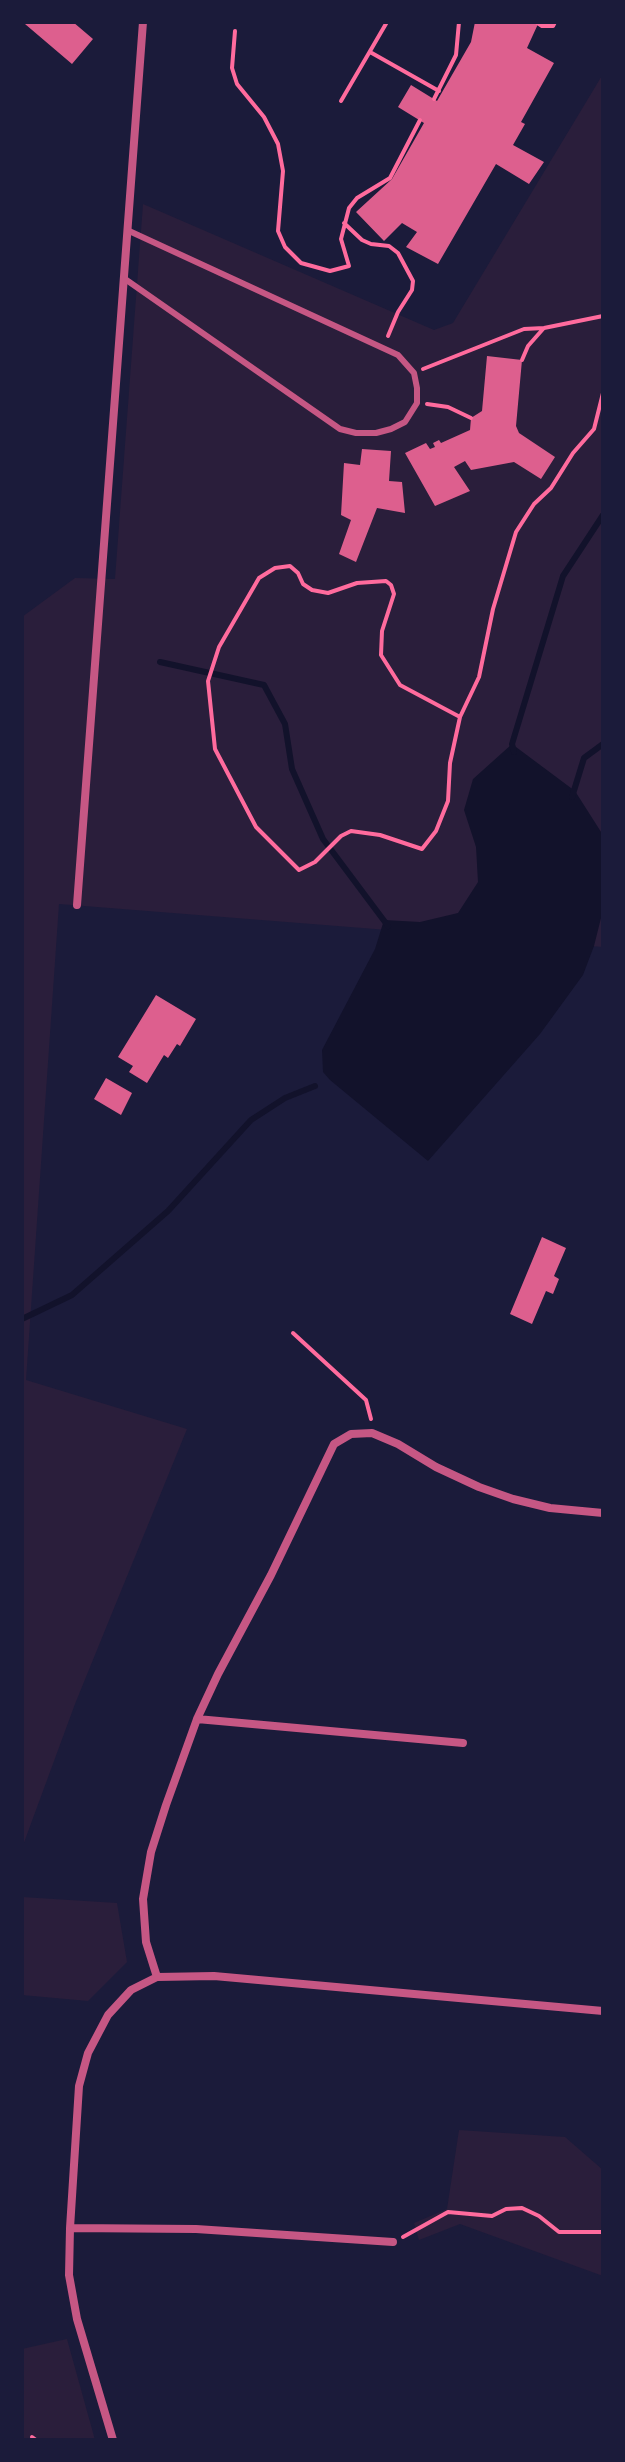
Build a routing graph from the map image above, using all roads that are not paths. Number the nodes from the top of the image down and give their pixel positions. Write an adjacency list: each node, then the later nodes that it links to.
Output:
1 (143, 22): 2 (street)
2 (127, 230): 3 (street); 3 (lane)
3 (125, 279): 4 (street)
4 (77, 905)
5 (603, 1513): 6 (street)
6 (197, 1719): 7 (street); 8 (street)
7 (463, 1743)
8 (157, 1977): 9 (street); 10 (street)
9 (603, 2011)
10 (70, 2228): 11 (street); 12 (street)
11 (393, 2242)
12 (113, 2440)

